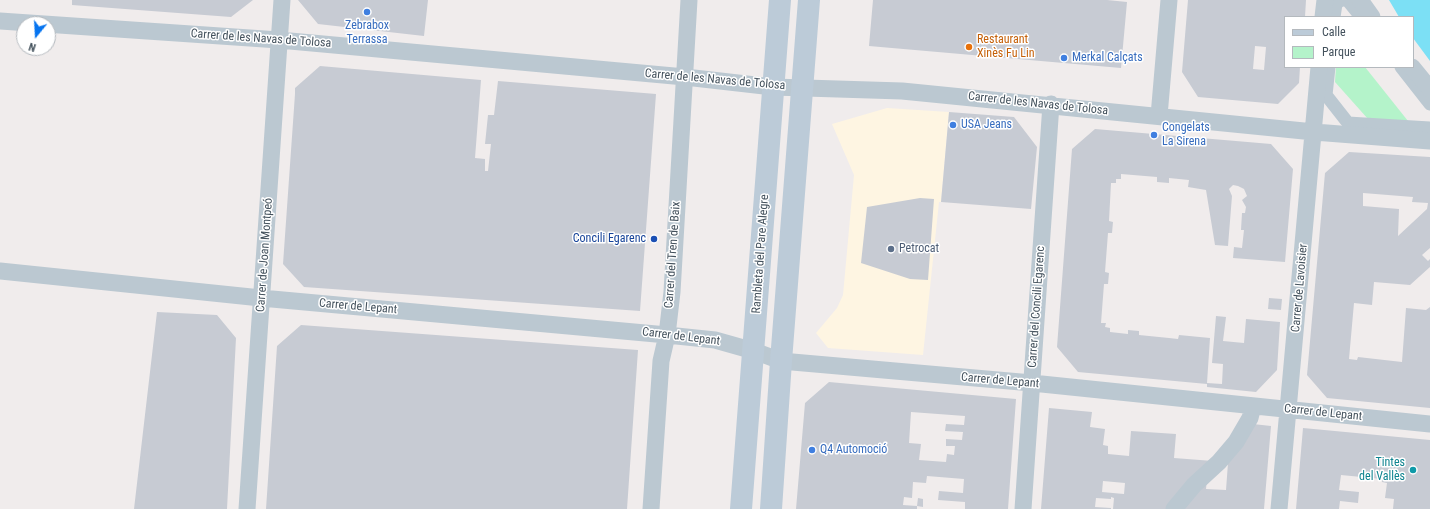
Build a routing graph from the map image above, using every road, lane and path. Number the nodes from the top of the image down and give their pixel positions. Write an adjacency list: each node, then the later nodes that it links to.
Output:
1 (282, 0): 14 (street, Carrer de Joan Montpeó)
2 (689, 0): 19 (street, Carrer del Tren de Baix)
3 (780, 0): 21 (main road, Rambleta del Pare Alegre)
4 (809, 0): 20 (main road)
5 (1169, 0): 25 (street)
6 (1325, 0): 9 (street)
7 (1342, 0): 10 (street); 11 (street)
8 (1360, 0): 12 (street)
9 (1323, 16)
10 (1334, 16)
11 (1360, 16)
12 (1371, 16)
13 (0, 21): 14 (street, Carrer de les Navas de Tolosa)
14 (279, 40): 19 (street, Carrer de les Navas de Tolosa); 30 (street, Carrer de Joan Montpeó)
15 (1319, 68): 27 (street, Carrer de Lavoisier)
16 (1329, 68): 26 (street)
17 (1402, 68): 24 (street)
18 (1413, 68): 22 (street)
19 (685, 77): 21 (street, Carrer de les Navas de Tolosa); 31 (street, Carrer del Tren de Baix)
20 (803, 87): 21 (street, Carrer de les Navas de Tolosa); 23 (street, Carrer de les Navas de Tolosa); 33 (main road)
21 (773, 88): 32 (main road, Rambleta del Pare Alegre)
22 (1430, 89)
23 (1051, 104): 25 (street, Carrer de les Navas de Tolosa); 34 (street, Carrer del Concili Egarenc)
24 (1430, 104)
25 (1159, 116): 27 (street, Carrer de les Navas de Tolosa)
26 (1430, 128)
27 (1314, 132): 28 (street, Carrer de les Navas de Tolosa); 36 (street, Carrer de Lavoisier)
28 (1430, 140)
29 (0, 271): 30 (street, Carrer de Lepant)
30 (262, 298): 31 (street, Carrer de Lepant); 38 (street, Carrer de Joan Montpeó)
31 (667, 335): 32 (street, Carrer de Lepant); 39 (street, Carrer del Tren de Baix)
32 (754, 351): 33 (street, Carrer de Lepant); 40 (main road, Rambleta del Pare Alegre)
33 (781, 361): 34 (street, Carrer de Lepant); 41 (main road)
34 (1032, 383): 35 (street, Carrer de Lepant); 42 (street, Carrer del Concili Egarenc)
35 (1253, 406): 36 (street, Carrer de Lepant); 43 (street)
36 (1288, 410): 37 (street, Carrer de Lepant); 44 (street, Carrer de Lavoisier)
37 (1430, 424)
38 (247, 509)
39 (651, 509)
40 (741, 509)
41 (771, 509)
42 (1023, 509)
43 (1174, 509)
44 (1279, 509)

